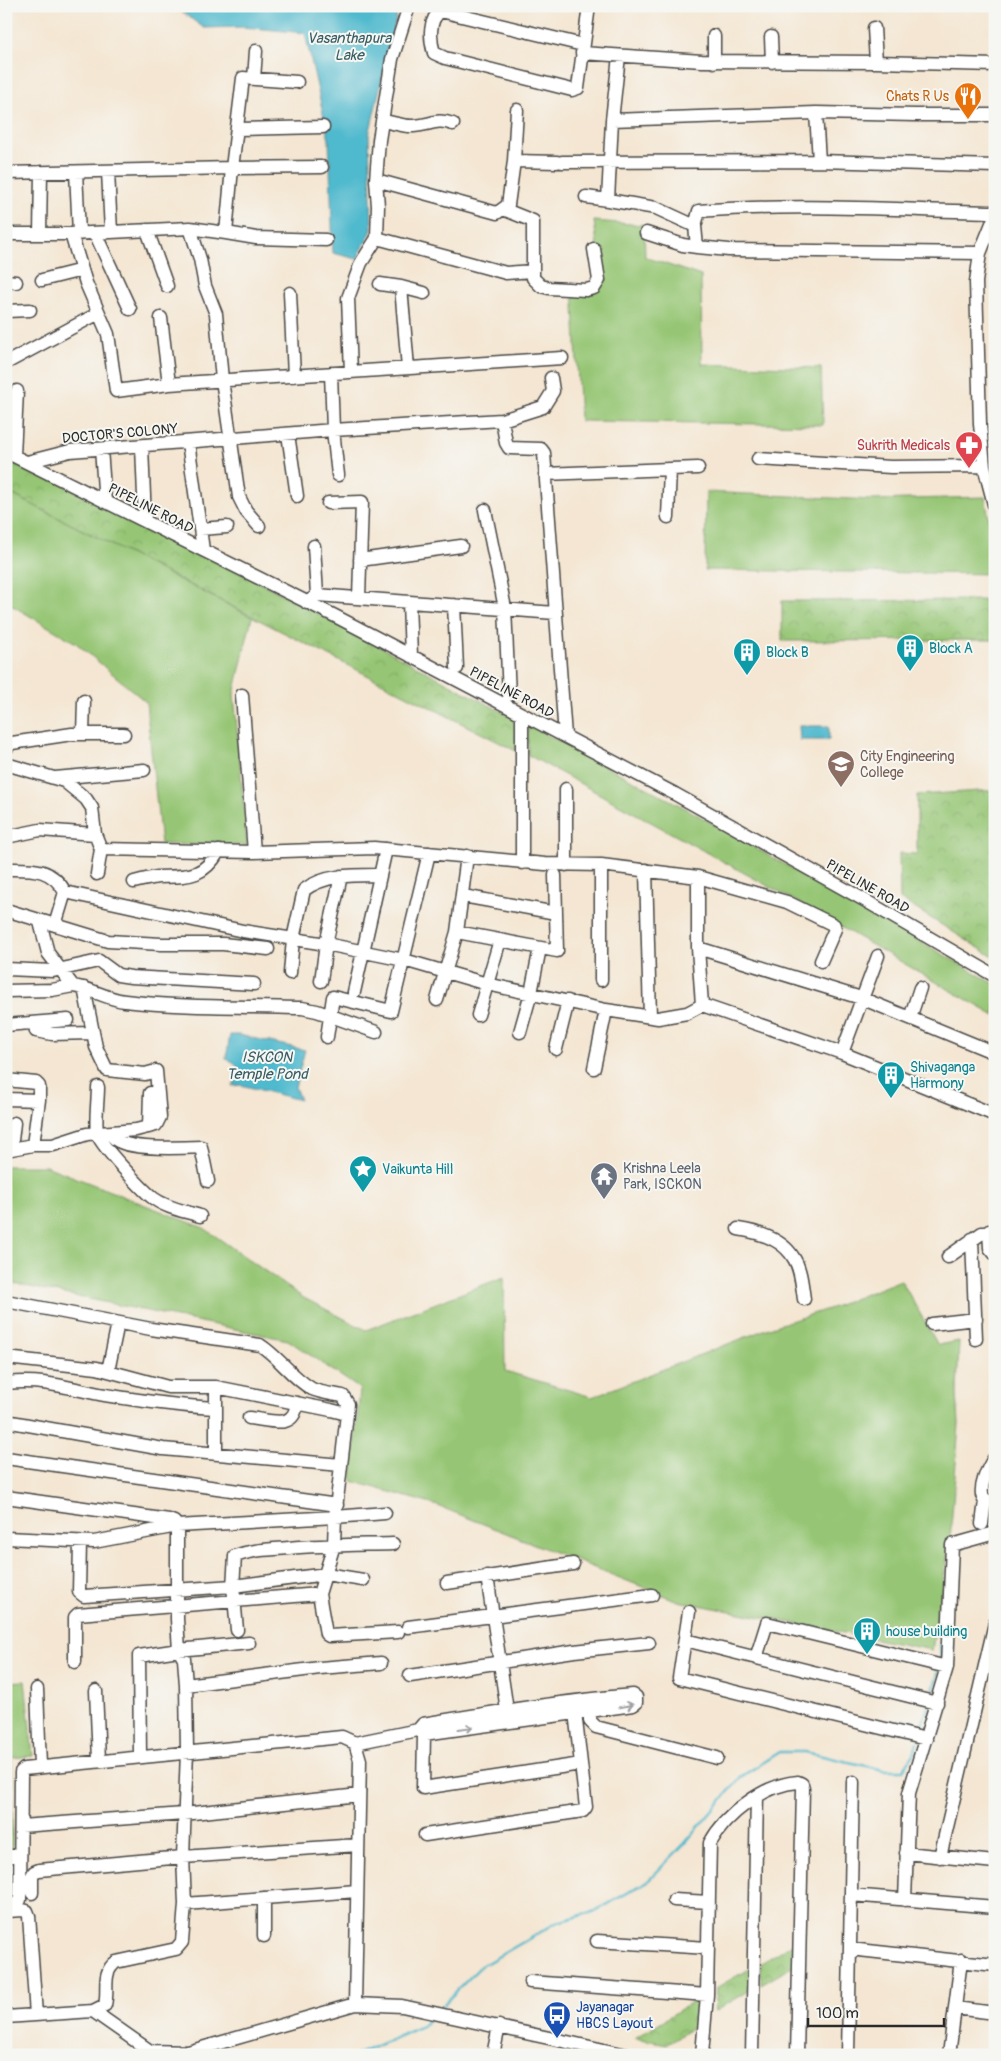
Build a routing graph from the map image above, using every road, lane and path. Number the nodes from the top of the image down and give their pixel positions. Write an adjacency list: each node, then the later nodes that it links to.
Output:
1 (409, 6): 19 (street)
2 (589, 6): 6 (street)
3 (874, 28): 11 (street)
4 (714, 36): 9 (street)
5 (771, 37): 10 (street)
6 (583, 49): 6 (street); 8 (street)
7 (256, 51): 13 (street)
8 (620, 56): 9 (street); 18 (street)
9 (714, 62): 10 (street)
10 (772, 62): 11 (street)
11 (876, 62): 12 (street)
12 (995, 65)
13 (254, 79): 14 (street); 22 (street)
14 (297, 82)
15 (517, 110): 23 (street)
16 (816, 113): 17 (street); 18 (street); 25 (street)
17 (995, 115)
18 (612, 120): 24 (street)
19 (382, 121): 20 (street); 33 (street)
20 (454, 124)
21 (323, 127): 22 (street)
22 (237, 128): 28 (street)
23 (514, 161): 24 (street); 36 (street)
24 (609, 161): 25 (street); 35 (street)
25 (819, 161): 26 (street)
26 (995, 166)
27 (322, 167): 28 (street)
28 (232, 168): 29 (street); 43 (street)
29 (108, 171): 31 (street); 41 (street)
30 (41, 172): 31 (street); 32 (street); 46 (street)
31 (76, 172): 47 (street)
32 (6, 173)
33 (376, 180): 36 (street); 48 (street)
34 (586, 196): 35 (street)
35 (608, 200): 38 (street)
36 (503, 209): 54 (street)
37 (995, 214): 38 (street); 52 (street)
38 (695, 226): 50 (street)
39 (190, 228): 40 (street); 43 (street); 73 (street)
40 (147, 230): 41 (street); 57 (street)
41 (111, 232): 42 (street)
42 (95, 233): 47 (street); 61 (street)
43 (226, 233): 49 (street)
44 (646, 233): 50 (street)
45 (6, 234): 46 (street)
46 (40, 234): 47 (street)
47 (75, 234): 53 (street)
48 (376, 238): 54 (street); 69 (street)
49 (326, 240)
50 (697, 247): 52 (street)
51 (594, 249): 54 (street)
52 (980, 253): 86 (street)
53 (82, 270): 55 (street); 64 (street)
54 (532, 271)
55 (42, 280)
56 (380, 284): 58 (street)
57 (166, 286)
58 (401, 287): 60 (street); 68 (street)
59 (290, 293): 71 (street)
60 (424, 293)
61 (130, 309)
62 (30, 310): 63 (street)
63 (6, 311)
64 (98, 313): 67 (street); 74 (street)
65 (161, 318): 74 (street)
66 (562, 358): 68 (street)
67 (6, 363)
68 (408, 368): 69 (street)
69 (351, 372): 70 (street)
70 (331, 373): 71 (street); 77 (street)
71 (294, 376): 73 (street)
72 (551, 378): 76 (street, DOCTOR'S COLONY)
73 (222, 380): 74 (street); 79 (street)
74 (169, 384)
75 (17, 391): 83 (street)
76 (502, 420): 77 (street, DOCTOR'S COLONY); 89 (street)
77 (333, 430): 78 (street, DOCTOR'S COLONY); 90 (street)
78 (288, 434): 79 (street, DOCTOR'S COLONY); 91 (street)
79 (231, 438): 80 (street, DOCTOR'S COLONY); 98 (street)
80 (188, 442): 81 (street, DOCTOR'S COLONY); 100 (street)
81 (142, 446): 82 (street, DOCTOR'S COLONY); 97 (street)
82 (101, 449): 85 (street, DOCTOR'S COLONY); 92 (street)
83 (10, 454): 85 (street, PIPELINE ROAD)
84 (758, 459): 86 (street)
85 (27, 462): 92 (street, PIPELINE ROAD)
86 (984, 466): 94 (street)
87 (698, 468): 88 (street)
88 (670, 469): 89 (street); 96 (street)
89 (545, 474): 110 (street)
90 (338, 475)
91 (297, 496)
92 (105, 502): 97 (street, PIPELINE ROAD)
93 (328, 503): 104 (street)
94 (995, 508)
95 (485, 510): 109 (street)
96 (668, 517)
97 (145, 521): 103 (street, PIPELINE ROAD)
98 (259, 526)
99 (227, 527): 100 (street)
100 (200, 529): 103 (street)
101 (314, 546): 106 (street)
102 (461, 546): 104 (street)
103 (203, 550): 106 (street, PIPELINE ROAD)
104 (360, 560): 105 (street)
105 (359, 598): 106 (street); 107 (street)
106 (312, 599): 111 (street, PIPELINE ROAD)
107 (410, 602): 108 (street); 111 (street)
108 (454, 605): 109 (street); 112 (street)
109 (505, 608): 110 (street); 114 (street)
110 (555, 613): 119 (street)
111 (412, 656): 116 (street, PIPELINE ROAD)
112 (457, 668)
113 (242, 695): 130 (street)
114 (509, 695)
115 (84, 701): 117 (street)
116 (522, 714): 119 (street, PIPELINE ROAD); 133 (street)
117 (83, 734): 118 (street); 120 (street)
118 (124, 734)
119 (564, 736): 165 (street, PIPELINE ROAD)
120 (6, 748)
121 (6, 764): 123 (street)
122 (144, 770): 123 (street)
123 (53, 778): 125 (street)
124 (566, 789): 134 (street)
125 (95, 834): 126 (street); 127 (street)
126 (6, 837)
127 (101, 849): 129 (street); 138 (street)
128 (386, 849): 130 (street); 131 (street); 139 (street)
129 (219, 851): 130 (street); 143 (street)
130 (254, 852)
131 (429, 853): 132 (street); 159 (street)
132 (467, 856): 133 (street); 145 (street)
133 (522, 863): 134 (street)
134 (566, 865): 135 (street)
135 (601, 865): 137 (street); 166 (street)
136 (6, 869): 144 (street)
137 (646, 870): 142 (street); 182 (street)
138 (97, 874)
139 (380, 875): 141 (street); 157 (street)
140 (555, 875): 147 (street)
141 (341, 876): 151 (street); 153 (street)
142 (698, 877): 155 (street); 160 (street)
143 (134, 882)
144 (65, 892): 149 (street); 151 (street)
145 (462, 896): 147 (street); 150 (street)
146 (6, 910): 148 (street)
147 (556, 913): 154 (street)
148 (40, 922): 149 (street); 162 (street)
149 (55, 925): 156 (street)
150 (458, 932): 152 (street); 163 (street)
151 (293, 939): 153 (street); 164 (street)
152 (500, 940): 154 (street); 169 (street)
153 (326, 944): 157 (street); 167 (street)
154 (540, 948): 174 (street)
155 (698, 948): 175 (street); 178 (street)
156 (268, 949)
157 (362, 952): 159 (street); 173 (street)
158 (878, 956): 175 (street)
159 (404, 960): 163 (street); 180 (street)
160 (821, 961)
161 (6, 969): 162 (street)
162 (62, 970): 168 (street); 170 (street)
163 (446, 972): 169 (street); 176 (street)
164 (290, 973)
165 (995, 976)
166 (601, 980)
167 (322, 981)
168 (254, 984)
169 (487, 984): 174 (street); 181 (street)
170 (78, 987): 172 (street); 180 (street); 189 (street)
171 (920, 988): 183 (street)
172 (6, 991)
173 (354, 992)
174 (531, 993): 177 (street); 188 (street)
175 (861, 998): 183 (street); 192 (street)
176 (437, 1000)
177 (568, 1001): 179 (street); 191 (street)
178 (702, 1005): 182 (street); 192 (street)
179 (606, 1010): 182 (street); 194 (street)
180 (330, 1015): 187 (street); 190 (street)
181 (478, 1015)
182 (650, 1018)
183 (910, 1018): 193 (street)
184 (68, 1020): 185 (street)
185 (35, 1023): 186 (street); 189 (street)
186 (6, 1025)
187 (376, 1032)
188 (520, 1032)
189 (92, 1033): 202 (street)
190 (327, 1037)
191 (556, 1049)
192 (842, 1053): 200 (street)
193 (995, 1053)
194 (594, 1068)
195 (6, 1080): 199 (street)
196 (98, 1086): 203 (street)
197 (150, 1093): 202 (street)
198 (6, 1100): 199 (street)
199 (39, 1100): 204 (street)
200 (995, 1115)
201 (14, 1123): 205 (street)
202 (148, 1127): 203 (street)
203 (103, 1133): 204 (street); 206 (street); 207 (street)
204 (33, 1145): 205 (street)
205 (9, 1149)
206 (208, 1181)
207 (200, 1216)
208 (738, 1229): 213 (street)
209 (992, 1232): 210 (street); 211 (street)
210 (972, 1238): 212 (street); 215 (street)
211 (995, 1254)
212 (948, 1257)
213 (804, 1299)
214 (6, 1301): 216 (street)
215 (976, 1319): 217 (street); 218 (street)
216 (118, 1324): 221 (street); 227 (street)
217 (932, 1324)
218 (976, 1339)
219 (6, 1358): 220 (street)
220 (54, 1363): 221 (street); 223 (street)
221 (108, 1371): 224 (street)
222 (6, 1383): 223 (street)
223 (52, 1383): 226 (street)
224 (216, 1387): 225 (street); 226 (street)
225 (297, 1402): 227 (street); 228 (street)
226 (215, 1408): 230 (street)
227 (347, 1414): 233 (street)
228 (249, 1418)
229 (6, 1422): 230 (street)
230 (216, 1453): 233 (street)
231 (6, 1458): 236 (street)
232 (993, 1464): 235 (street)
233 (341, 1465): 236 (street)
234 (6, 1497): 239 (street)
235 (990, 1501): 238 (street)
236 (336, 1511): 237 (street); 239 (street); 244 (street)
237 (385, 1513)
238 (982, 1524)
239 (177, 1526): 242 (street); 251 (street)
240 (995, 1533): 270 (street)
241 (6, 1538): 242 (street)
242 (80, 1542): 253 (street)
243 (393, 1544): 244 (street)
244 (334, 1545): 246 (street); 250 (street)
245 (573, 1564): 247 (street)
246 (326, 1574): 248 (street); 250 (street); 252 (street)
247 (487, 1576): 249 (street); 259 (street)
248 (363, 1580)
249 (447, 1584)
250 (233, 1586): 251 (street); 255 (street)
251 (177, 1591): 253 (street); 256 (street)
252 (319, 1594): 255 (street); 259 (street)
253 (81, 1595): 258 (street)
254 (652, 1595): 259 (street)
255 (236, 1602): 256 (street); 261 (street)
256 (178, 1605): 258 (street); 265 (street)
257 (689, 1612): 262 (street)
258 (78, 1614): 267 (street)
259 (493, 1615): 269 (street)
260 (995, 1623): 299 (street)
261 (237, 1630)
262 (685, 1640): 266 (street); 280 (street)
263 (249, 1643): 265 (street)
264 (649, 1643): 269 (street)
265 (179, 1650): 272 (street); 283 (street)
266 (756, 1658): 270 (street); 275 (street)
267 (74, 1662)
268 (381, 1663): 272 (street)
269 (500, 1663): 271 (street); 278 (street)
270 (947, 1667): 275 (street)
271 (410, 1676)
272 (186, 1685): 282 (street)
273 (37, 1689): 287 (street)
274 (96, 1691): 285 (street)
275 (937, 1703): 280 (street)
276 (590, 1711): 277 (street); 278 (street, one-way to 278); 284 (street)
277 (575, 1712): 278 (street); 286 (street)
278 (508, 1716): 279 (street)
279 (421, 1732): 281 (street); 286 (street)
280 (926, 1739): 295 (street)
281 (355, 1743): 282 (street); 289 (street)
282 (187, 1751): 283 (street); 291 (street)
283 (140, 1756): 285 (street)
284 (717, 1758)
285 (99, 1760): 287 (street)
286 (581, 1764): 293 (street)
287 (40, 1766): 292 (street)
288 (853, 1782): 303 (street)
289 (359, 1795): 291 (street); 294 (street)
290 (756, 1796): 307 (street); 330 (street); 331 (street)
291 (184, 1814): 292 (street); 298 (street)
292 (20, 1826): 297 (street)
293 (425, 1835)
294 (358, 1845): 298 (street); 301 (street)
295 (906, 1853): 299 (street); 306 (street)
296 (6, 1856): 297 (street)
297 (20, 1856): 309 (street)
298 (183, 1857): 302 (street); 308 (street)
299 (940, 1857): 300 (street)
300 (995, 1862)
301 (357, 1892): 304 (street); 320 (street)
302 (32, 1894)
303 (851, 1895): 306 (street); 315 (street)
304 (264, 1898): 308 (street); 312 (street)
305 (674, 1900): 307 (street)
306 (905, 1900): 310 (street)
307 (709, 1902): 314 (street)
308 (185, 1904): 322 (street)
309 (6, 1905)
310 (995, 1907)
311 (6, 1911): 324 (street)
312 (264, 1936)
313 (597, 1941): 314 (street)
314 (708, 1948): 319 (street)
315 (850, 1949): 316 (street); 332 (street)
316 (961, 1960): 317 (street); 321 (street)
317 (995, 1965)
318 (530, 1982): 319 (street)
319 (707, 1995): 329 (street)
320 (355, 2004): 322 (street); 326 (street)
321 (955, 2008): 323 (street); 333 (street)
322 (93, 2011): 324 (street)
323 (995, 2013)
324 (36, 2015): 325 (street)
325 (6, 2017)
326 (499, 2026): 327 (street); 328 (street)
327 (493, 2055)
328 (627, 2055)
329 (702, 2055)
330 (752, 2055)
331 (797, 2055)
332 (848, 2055)
333 (949, 2055)

